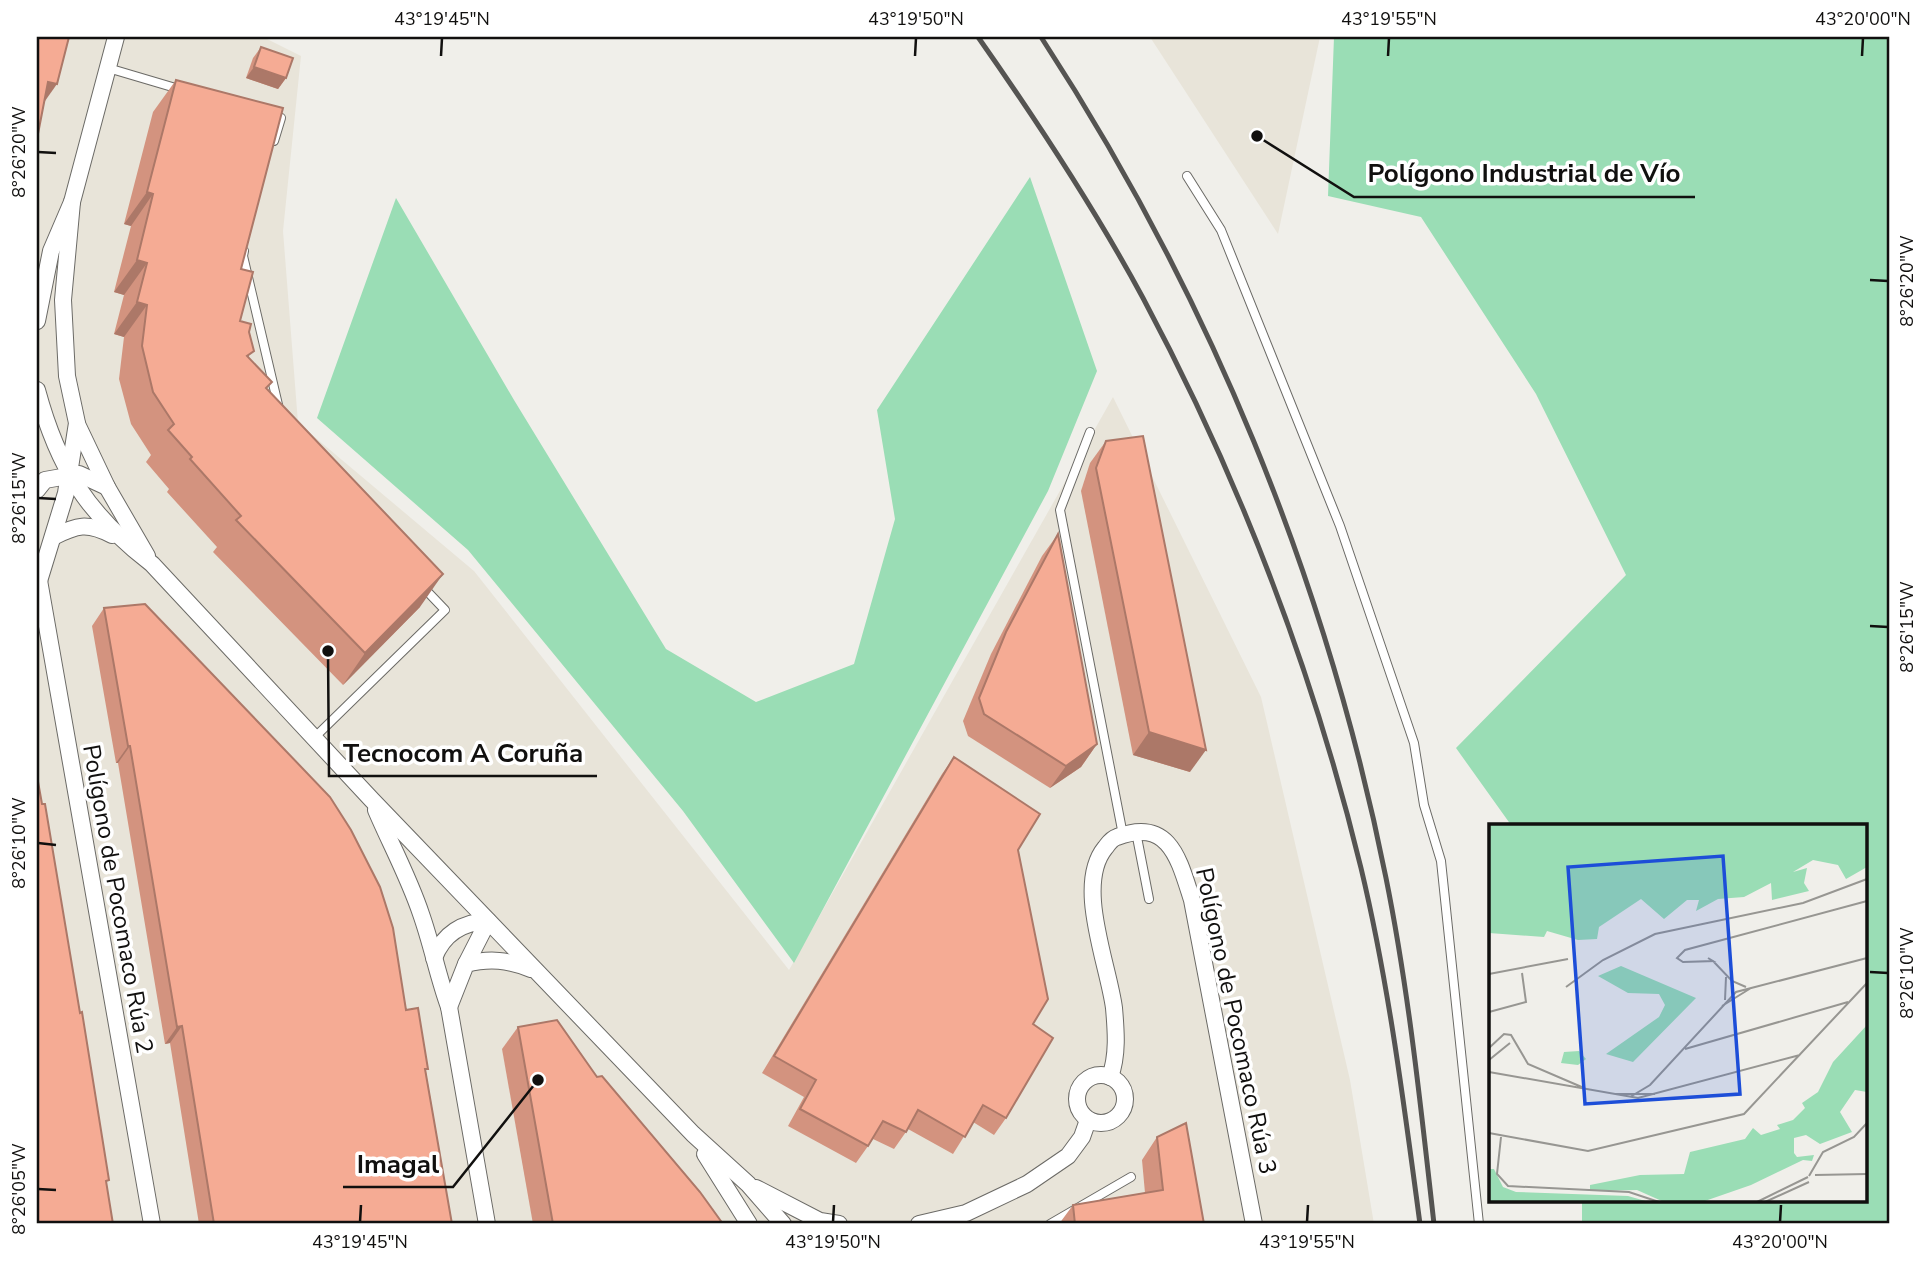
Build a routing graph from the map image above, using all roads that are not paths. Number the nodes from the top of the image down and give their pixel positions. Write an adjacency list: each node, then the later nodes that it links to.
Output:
1 (116, 37): 2 (street)
2 (108, 68): 3 (lane); 7 (street)
3 (188, 91)
4 (267, 114): 5 (lane)
5 (270, 156)
6 (1187, 176): 48 (lane)
7 (72, 202): 9 (street); 12 (street)
8 (246, 244): 11 (lane)
9 (37, 321)
10 (37, 390): 14 (street)
11 (281, 414)
12 (77, 423): 14 (street, Polígono de Pocomaco Rúa 2); 15 (street)
13 (1090, 432): 24 (lane)
14 (69, 475): 15 (street); 16 (street); 17 (street, Polígono de Pocomaco Rúa 2); 18 (street)
15 (107, 487): 19 (street)
16 (37, 490)
17 (53, 537): 18 (street); 20 (street, Polígono de Pocomaco Rúa 2)
18 (119, 539): 19 (street)
19 (152, 564): 22 (street)
20 (38, 575): 38 (street, Polígono de Pocomaco Rúa 2)
21 (417, 581): 22 (lane)
22 (315, 737): 23 (street)
23 (372, 800): 26 (street); 27 (street)
24 (1129, 833): 25 (lane); 31 (street); 47 (street, Polígono de Pocomaco Rúa 3)
25 (1149, 899)
26 (488, 921): 27 (street); 28 (street); 29 (street)
27 (435, 958): 30 (street)
28 (466, 964): 29 (street); 30 (street)
29 (535, 970): 33 (street)
30 (449, 1007): 39 (street)
31 (1110, 1077): 32 (street); 32 (street)
32 (1088, 1120): 37 (street)
33 (693, 1134): 35 (street); 36 (street)
34 (1131, 1177): 46 (lane)
35 (748, 1184): 42 (street); 43 (street)
36 (736, 1203): 40 (street); 41 (street)
37 (965, 1213): 44 (street); 45 (street)
38 (152, 1224)
39 (487, 1224)
40 (749, 1224)
41 (756, 1224)
42 (783, 1224)
43 (839, 1224)
44 (919, 1224)
45 (951, 1224)
46 (1050, 1224)
47 (1254, 1224)
48 (1479, 1224)

